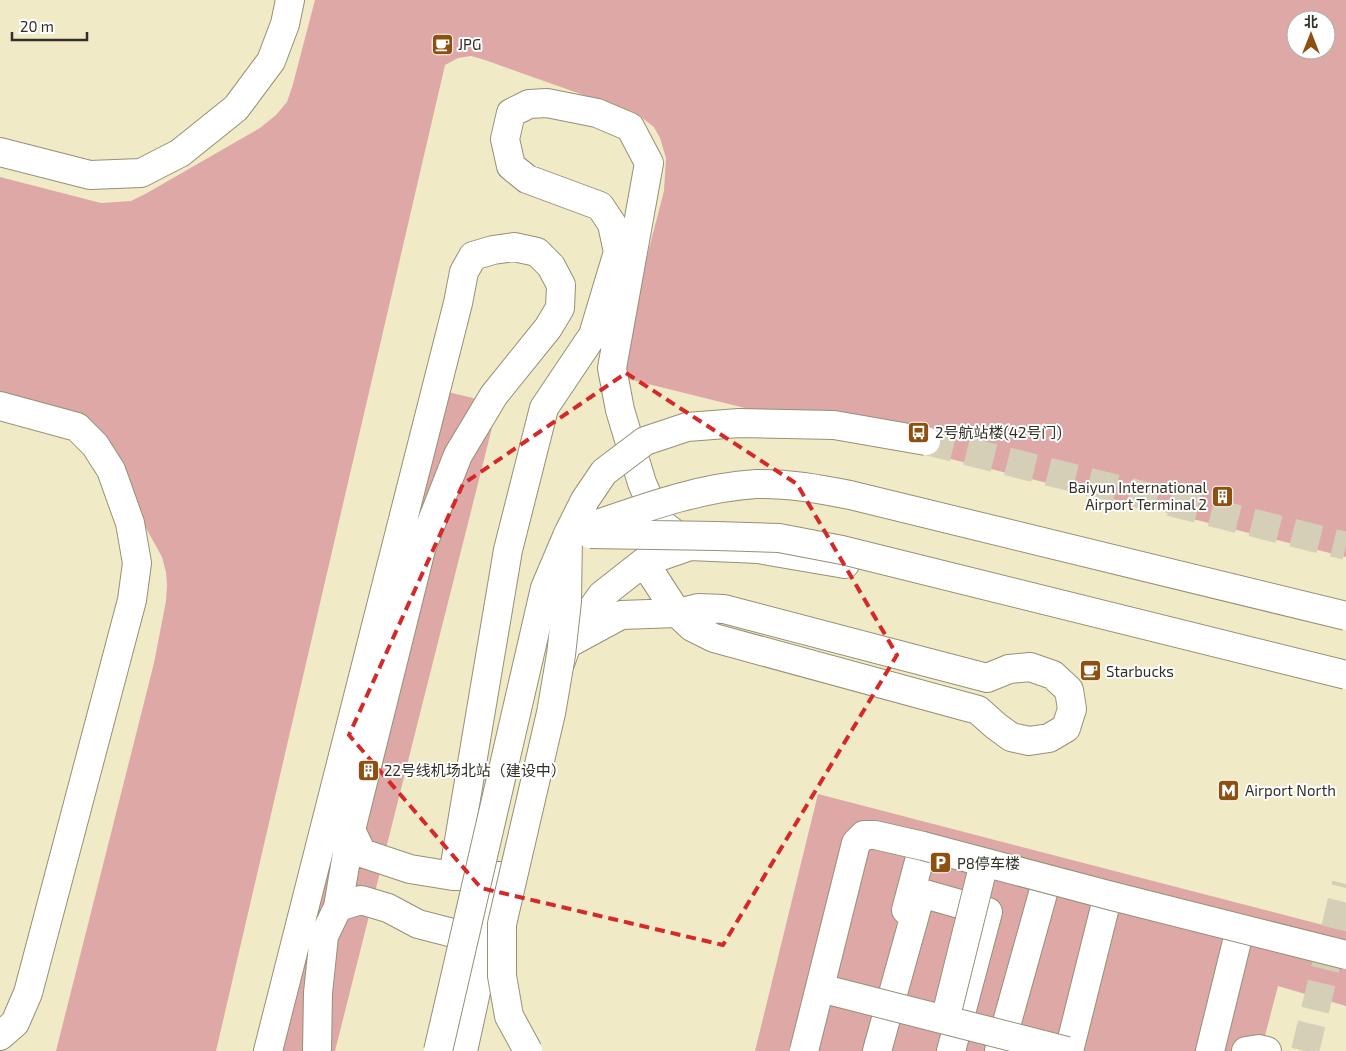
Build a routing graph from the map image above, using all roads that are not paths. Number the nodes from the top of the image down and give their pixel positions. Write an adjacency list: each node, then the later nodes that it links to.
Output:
1 (290, 0): 2 (street)
2 (0, 152)
3 (0, 406): 27 (street)
4 (926, 441): 5 (street, bridge)
5 (568, 534): 9 (street, bridge); 11 (street, bridge); 31 (street, bridge); 33 (street, bridge)
6 (690, 546): 7 (street); 12 (street); 16 (street)
7 (644, 562): 8 (street); 10 (street)
8 (677, 613): 8 (street); 10 (street)
9 (1346, 616)
10 (567, 644): 17 (street)
11 (1346, 675)
12 (1346, 688)
13 (351, 830): 16 (street); 20 (street); 29 (street)
14 (923, 846): 15 (street, bridge); 24 (street, bridge); 25 (street)
15 (984, 863): 18 (street, bridge); 26 (street, bridge)
16 (453, 876): 17 (street)
17 (501, 876): 22 (street)
18 (1047, 879): 19 (street, bridge); 28 (street)
19 (1108, 895): 21 (street, bridge); 38 (street)
20 (338, 907): 22 (street); 30 (street)
21 (1240, 929): 23 (street, bridge); 39 (street)
22 (488, 942): 32 (street)
23 (1346, 955)
24 (820, 988): 25 (street, bridge); 34 (street, bridge)
25 (880, 1004): 26 (street, bridge); 35 (street)
26 (945, 1020): 28 (street, bridge)
27 (0, 1036)
28 (1001, 1043): 38 (street, bridge)
29 (268, 1051)
30 (317, 1051)
31 (438, 1051)
32 (463, 1051)
33 (528, 1051)
34 (804, 1051)
35 (869, 1051)
36 (877, 1051): 37 (street)
37 (951, 1051)
38 (1068, 1051)
39 (1210, 1051)
40 (1246, 1051): 41 (street)
41 (1267, 1051)

